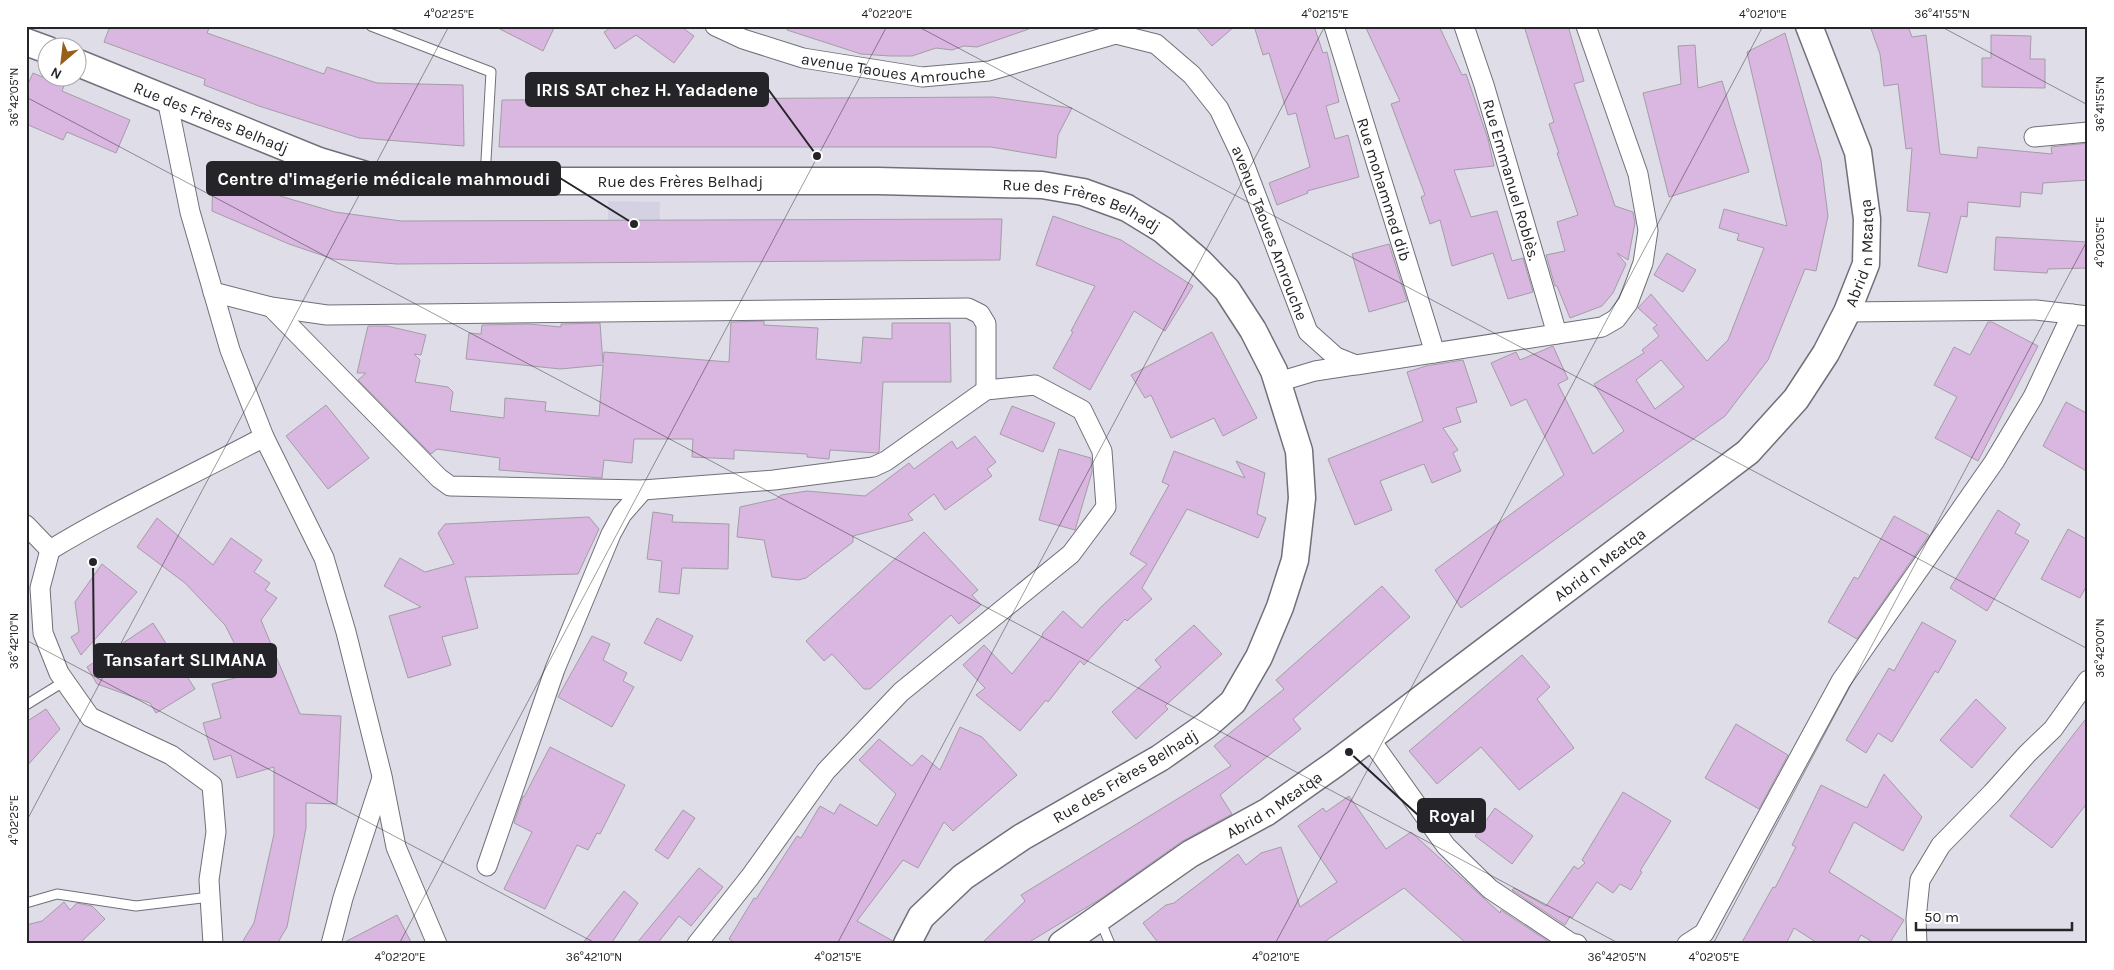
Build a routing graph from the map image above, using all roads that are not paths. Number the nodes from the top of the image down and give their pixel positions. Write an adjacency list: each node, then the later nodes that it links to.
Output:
1 (371, 26): 13 (lane)
2 (715, 26): 20 (street, avenue Taoues Amrouche)
3 (1334, 26): 19 (street, Rue mohammed dib)
4 (1464, 26): 18 (street, Rue Emmanuel Roblès.)
5 (1586, 26): 18 (street)
6 (1809, 26): 16 (main road, Abrid n Mɛatqa)
7 (26, 42): 8 (main road)
8 (38, 46)
9 (88, 66): 10 (main road, Rue des Frères Belhadj)
10 (167, 99): 13 (main road, Rue des Frères Belhadj); 14 (street)
11 (2088, 132): 12 (street)
12 (2034, 137)
13 (485, 181): 21 (main road, Rue des Frères Belhadj)
14 (213, 292): 15 (street); 23 (street)
15 (271, 307): 22 (street); 24 (street)
16 (1846, 312): 17 (street); 30 (main road, Abrid n Mɛatqa)
17 (2080, 315): 44 (street)
18 (1557, 334): 19 (street)
19 (1435, 353): 20 (street)
20 (1356, 365): 21 (street)
21 (1278, 382): 40 (main road, Rue des Frères Belhadj)
22 (986, 390): 24 (street); 39 (street)
23 (264, 437): 26 (street); 31 (street)
24 (643, 490): 32 (street)
25 (26, 525): 26 (street)
26 (50, 550): 28 (street)
27 (2088, 680): 45 (street)
28 (65, 681): 29 (lane); 33 (street)
29 (26, 705)
30 (1370, 739): 35 (main road, Abrid n Mɛatqa); 43 (street)
31 (382, 776): 37 (street); 38 (street)
32 (487, 866)
33 (210, 897): 34 (lane); 36 (street)
34 (26, 903)
35 (1099, 918): 41 (main road, Abrid n Mɛatqa); 42 (lane)
36 (213, 944)
37 (331, 944)
38 (437, 944)
39 (697, 944)
40 (907, 944)
41 (1062, 944)
42 (1110, 944)
43 (1577, 944)
44 (1687, 944)
45 (1917, 944)

